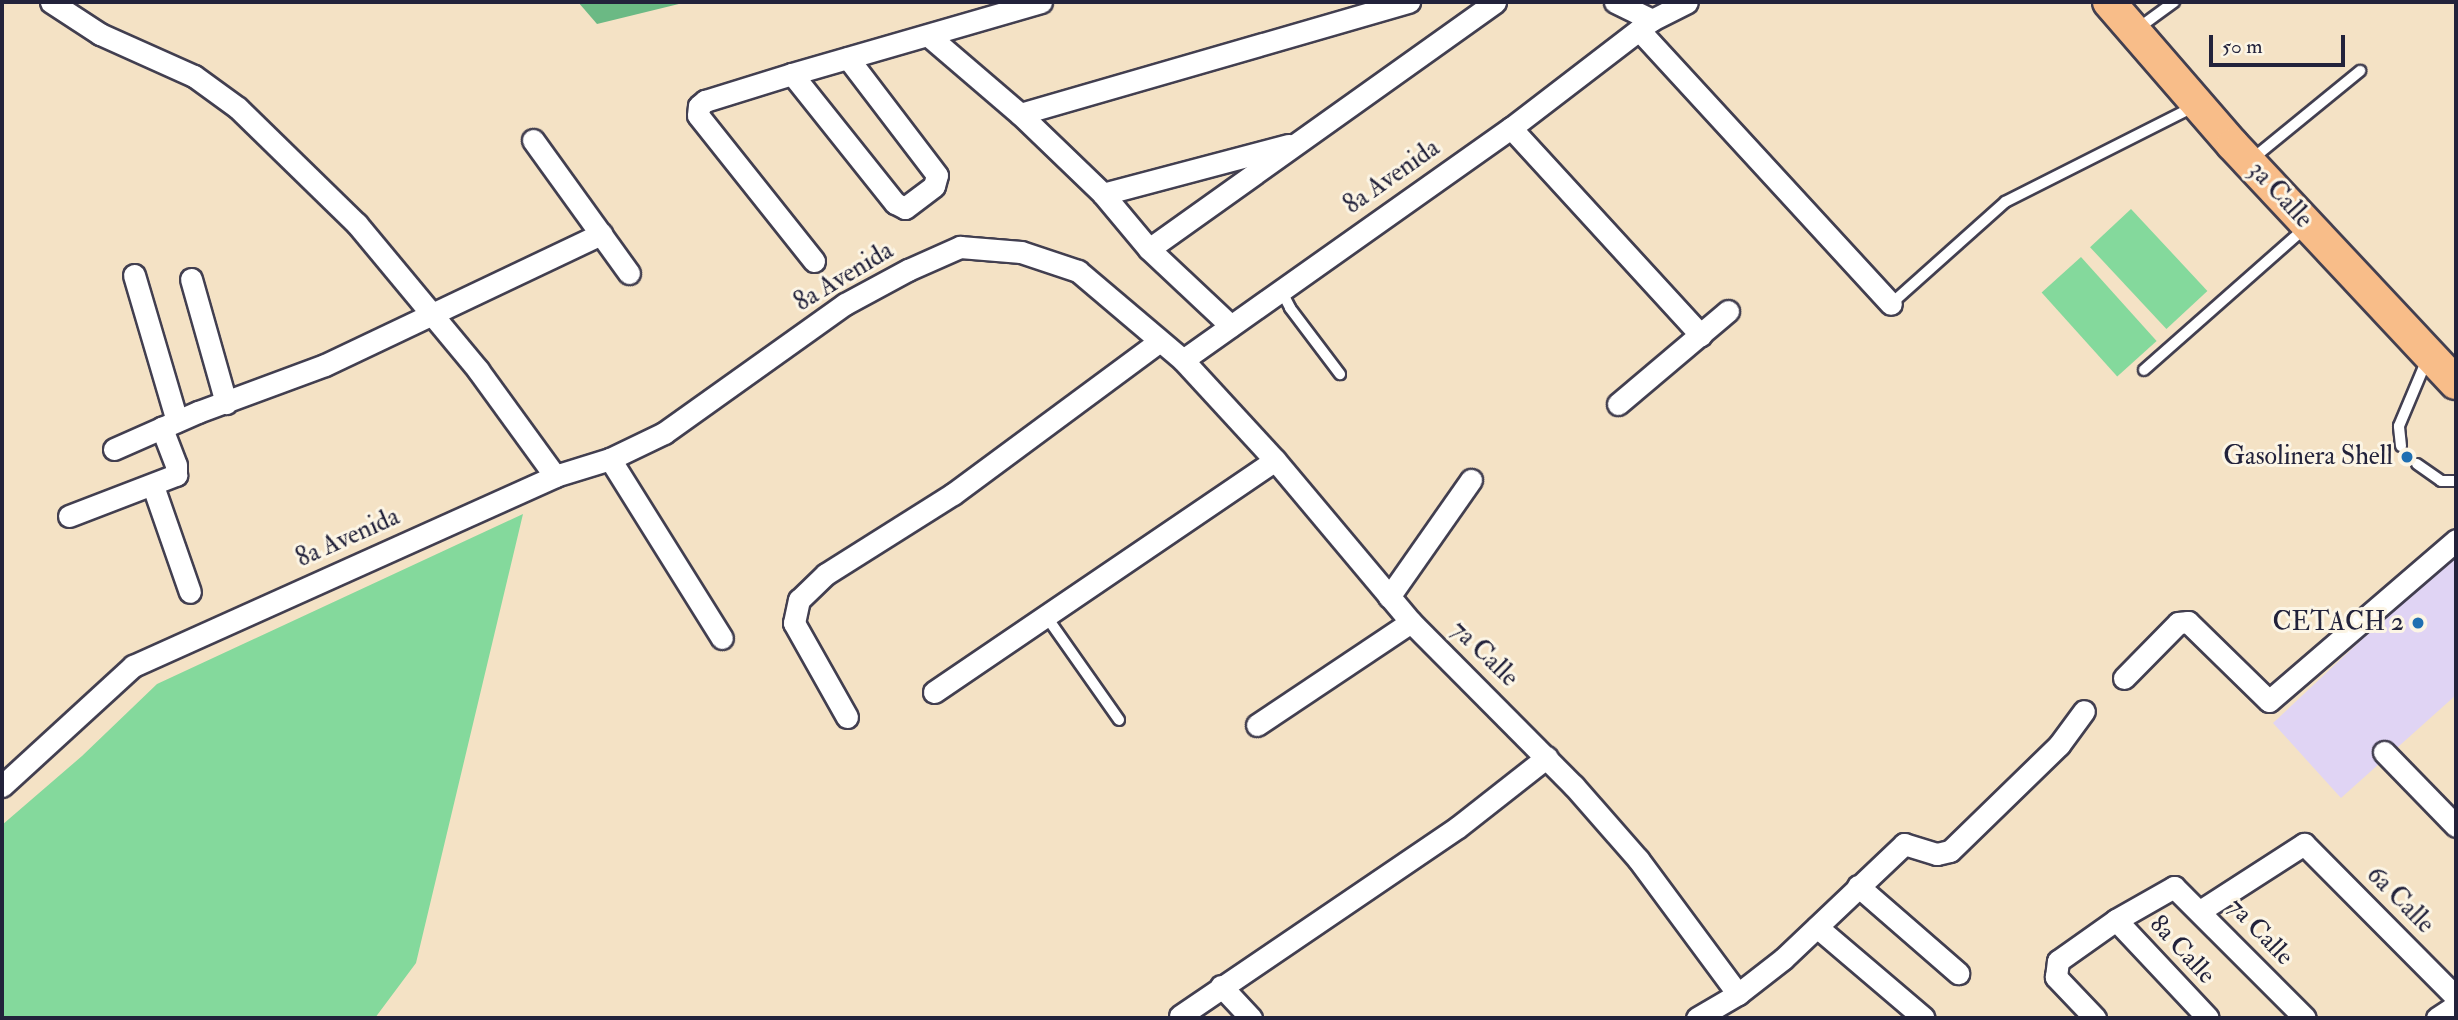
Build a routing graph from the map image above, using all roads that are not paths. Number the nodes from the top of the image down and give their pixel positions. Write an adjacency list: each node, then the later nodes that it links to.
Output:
1 (51, 2): 34 (street)
2 (1041, 2): 11 (street)
3 (1409, 2): 16 (street)
4 (1495, 2): 19 (street)
5 (1615, 2): 9 (street)
6 (1687, 2): 9 (street, 8a Avenida)
7 (2109, 2): 10 (main road, 3a Calle)
8 (2174, 2): 10 (lane)
9 (1645, 25): 17 (street, 8a Avenida); 32 (street)
10 (2134, 31): 15 (main road, 3a Calle)
11 (929, 36): 12 (street); 16 (street)
12 (848, 58): 14 (street); 14 (street)
13 (2360, 71): 21 (lane)
14 (792, 74): 27 (street)
15 (2198, 104): 21 (main road, 3a Calle); 32 (lane)
16 (1020, 114): 23 (street)
17 (1511, 128): 31 (street, 8a Avenida); 36 (street)
18 (533, 140): 25 (street)
19 (1304, 141): 20 (street); 22 (street)
20 (1241, 158): 22 (street); 23 (street)
21 (2249, 162): 24 (main road, 3a Calle)
22 (1252, 177): 26 (street)
23 (1103, 194): 26 (street)
24 (2308, 225): 38 (main road, 3a Calle); 40 (lane)
25 (601, 234): 28 (street); 34 (street)
26 (1149, 249): 35 (street)
27 (814, 261)
28 (629, 272)
29 (134, 275): 45 (street)
30 (191, 278): 43 (street)
31 (1280, 290): 35 (street, 8a Avenida); 41 (lane)
32 (1891, 304)
33 (1728, 311): 36 (street)
34 (432, 312): 43 (street); 51 (street)
35 (1231, 326): 39 (street, 8a Avenida)
36 (1700, 335): 44 (street)
37 (1160, 341): 39 (street, 8a Avenida); 48 (street, 8a Avenida); 65 (street)
38 (2429, 354): 42 (main road, 3a Calle); 46 (lane)
39 (1183, 360): 49 (street, 7a Calle)
40 (2144, 370)
41 (1340, 374)
42 (2456, 383)
43 (226, 403): 45 (street)
44 (1618, 404)
45 (169, 424): 47 (street); 54 (street)
46 (2401, 446)
47 (114, 449)
48 (610, 458): 51 (street, 8a Avenida); 61 (street)
49 (1275, 460): 58 (street, 7a Calle); 59 (street)
50 (2417, 464): 53 (lane)
51 (555, 476): 70 (street, 8a Avenida)
52 (1471, 480): 58 (street)
53 (2456, 481)
54 (153, 486): 55 (street); 57 (street)
55 (69, 516)
56 (2456, 540): 62 (street)
57 (190, 592)
58 (1389, 597): 60 (street, 7a Calle)
59 (1045, 616): 63 (street); 66 (lane)
60 (1411, 622): 67 (street); 69 (street, 7a Calle)
61 (722, 638)
62 (2124, 678)
63 (934, 692)
64 (2084, 711): 72 (street)
65 (847, 717)
66 (1119, 720)
67 (1257, 725)
68 (2384, 752): 71 (street)
69 (1547, 757): 77 (street); 78 (street, 7a Calle)
70 (2, 786)
71 (2456, 825)
72 (1858, 886): 75 (street); 76 (street)
73 (2200, 911): 74 (street, 7a Calle); 79 (street, 6a Calle); 86 (street, 7a Calle)
74 (2116, 920): 84 (street); 85 (street, 8a Calle)
75 (1816, 927): 78 (street); 83 (street)
76 (1958, 973)
77 (1221, 986): 80 (street); 81 (street)
78 (1738, 995): 82 (street)
79 (2456, 995): 87 (street)
80 (1180, 1016)
81 (1251, 1018)
82 (1697, 1018)
83 (1924, 1018)
84 (2095, 1018)
85 (2208, 1018)
86 (2305, 1018)
87 (2437, 1018)

